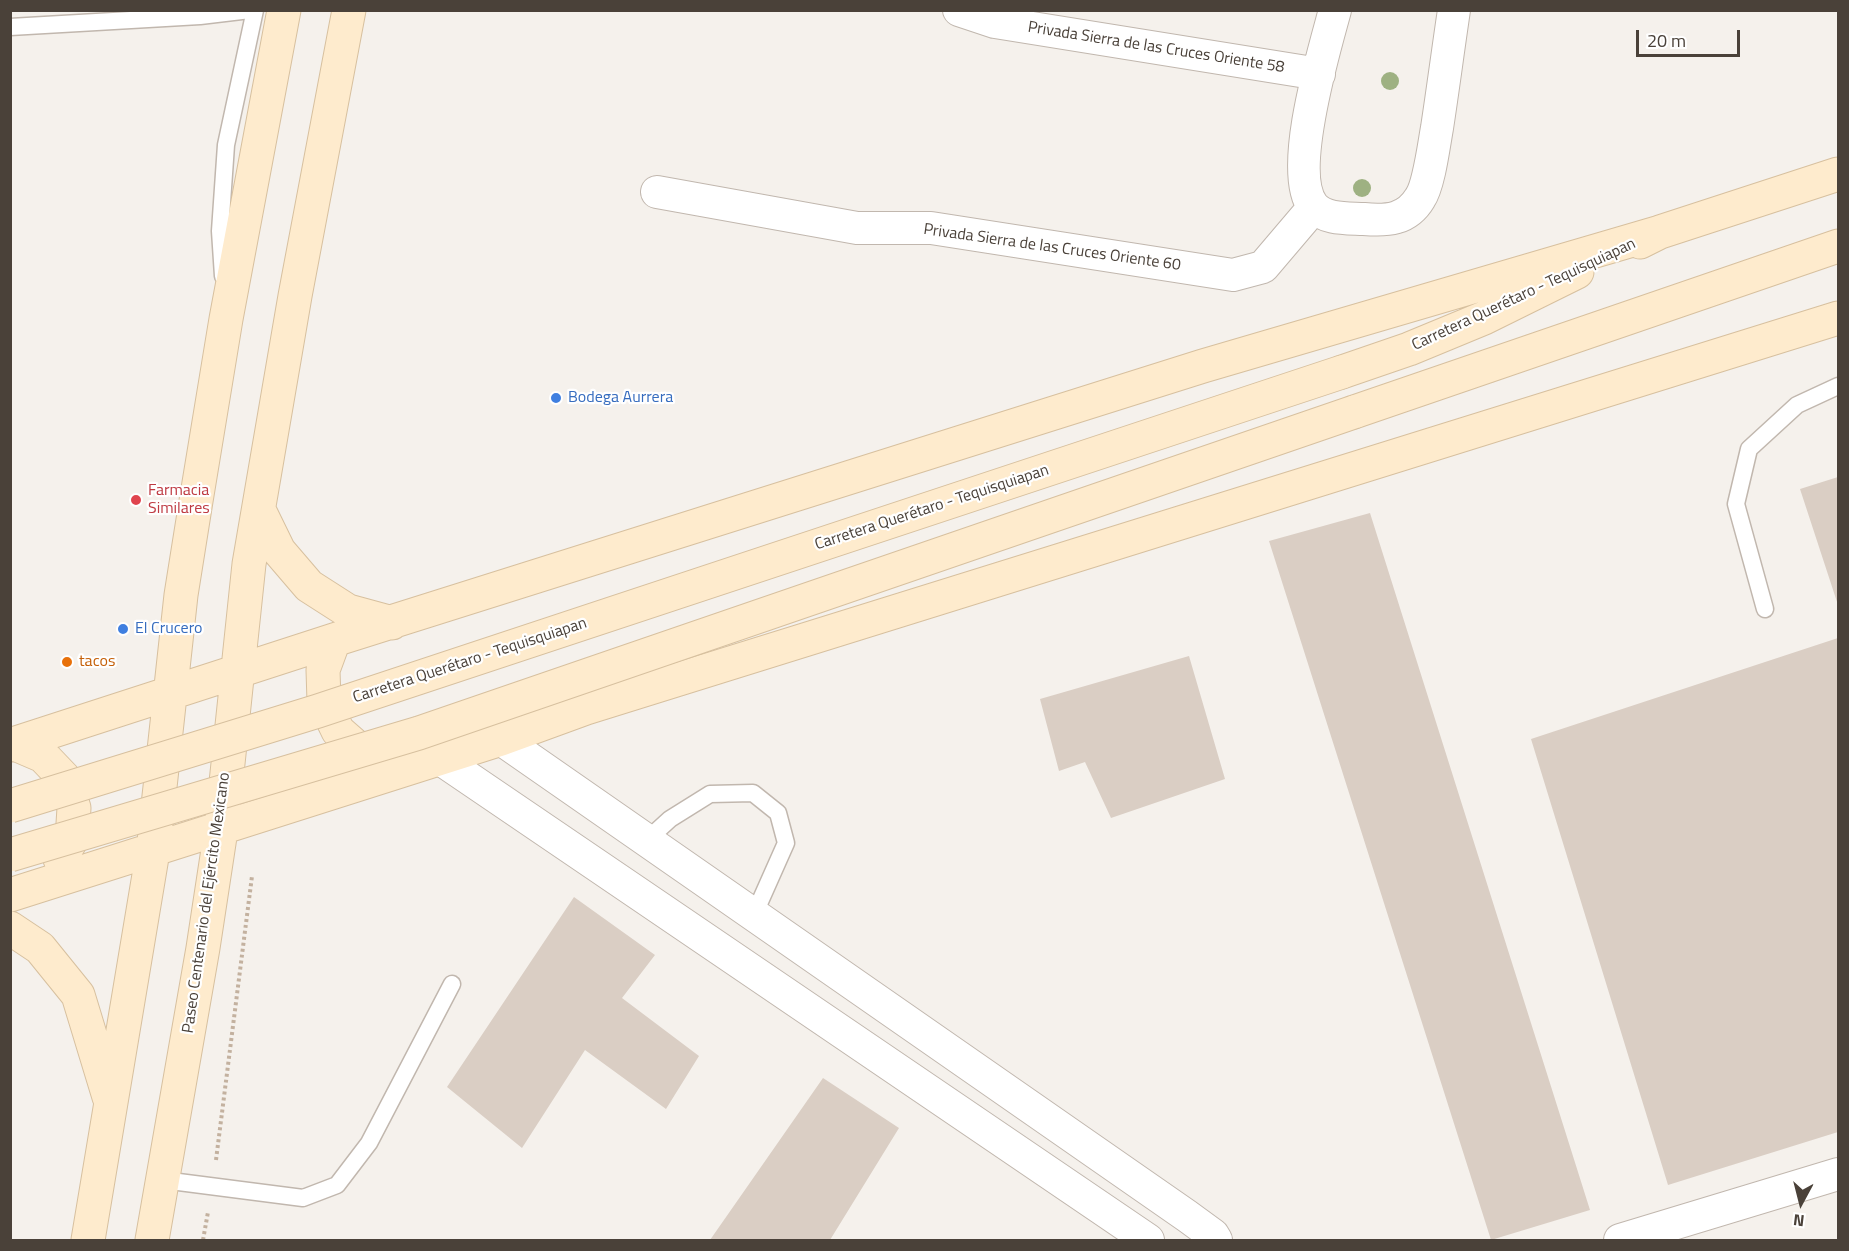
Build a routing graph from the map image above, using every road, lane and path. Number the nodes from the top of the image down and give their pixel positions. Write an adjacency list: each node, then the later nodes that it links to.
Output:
1 (250, 10): 8 (lane)
2 (255, 10): 16 (lane)
3 (284, 10): 16 (main road)
4 (349, 10): 18 (main road, Paseo Centenario del Ejército Mexicano)
5 (959, 10): 9 (street, Privada Sierra de las Cruces Oriente 58)
6 (1335, 10): 9 (street)
7 (1454, 10): 12 (street)
8 (10, 27)
9 (1319, 74): 12 (street)
10 (1839, 174): 13 (main road, Carretera Querétaro - Tequisquiapan)
11 (657, 192): 12 (street, Privada Sierra de las Cruces Oriente 60)
12 (1314, 207)
13 (1660, 232): 20 (main road); 27 (main road, Carretera Querétaro - Tequisquiapan, bridge)
14 (1839, 246): 31 (main road, bridge)
15 (1839, 318): 24 (main road)
16 (226, 319): 23 (main road)
17 (1839, 386): 19 (lane)
18 (259, 510): 20 (main road); 22 (main road, Paseo Centenario del Ejército Mexicano)
19 (1765, 609)
20 (392, 623): 21 (main road)
21 (334, 640): 22 (main road); 26 (main road)
22 (237, 673): 23 (main road); 28 (main road, Paseo Centenario del Ejército Mexicano)
23 (171, 693): 25 (main road); 30 (main road)
24 (501, 739): 26 (main road); 29 (street)
25 (13, 745): 33 (main road)
26 (432, 761): 28 (main road); 43 (street)
27 (10, 806)
28 (221, 830): 30 (main road); 39 (main road, Paseo Centenario del Ejército Mexicano)
29 (646, 840): 34 (street); 34 (lane)
30 (153, 851): 33 (main road); 37 (main road)
31 (10, 855)
32 (252, 875): 40 (path)
33 (21, 892)
34 (754, 915): 44 (street)
35 (10, 928): 37 (main road)
36 (452, 984): 40 (lane)
37 (112, 1105): 41 (main road)
38 (1839, 1174): 45 (street)
39 (163, 1179): 40 (lane); 42 (main road, Paseo Centenario del Ejército Mexicano)
40 (212, 1187)
41 (88, 1240)
42 (152, 1240)
43 (1148, 1240)
44 (1216, 1240)
45 (1620, 1240)

